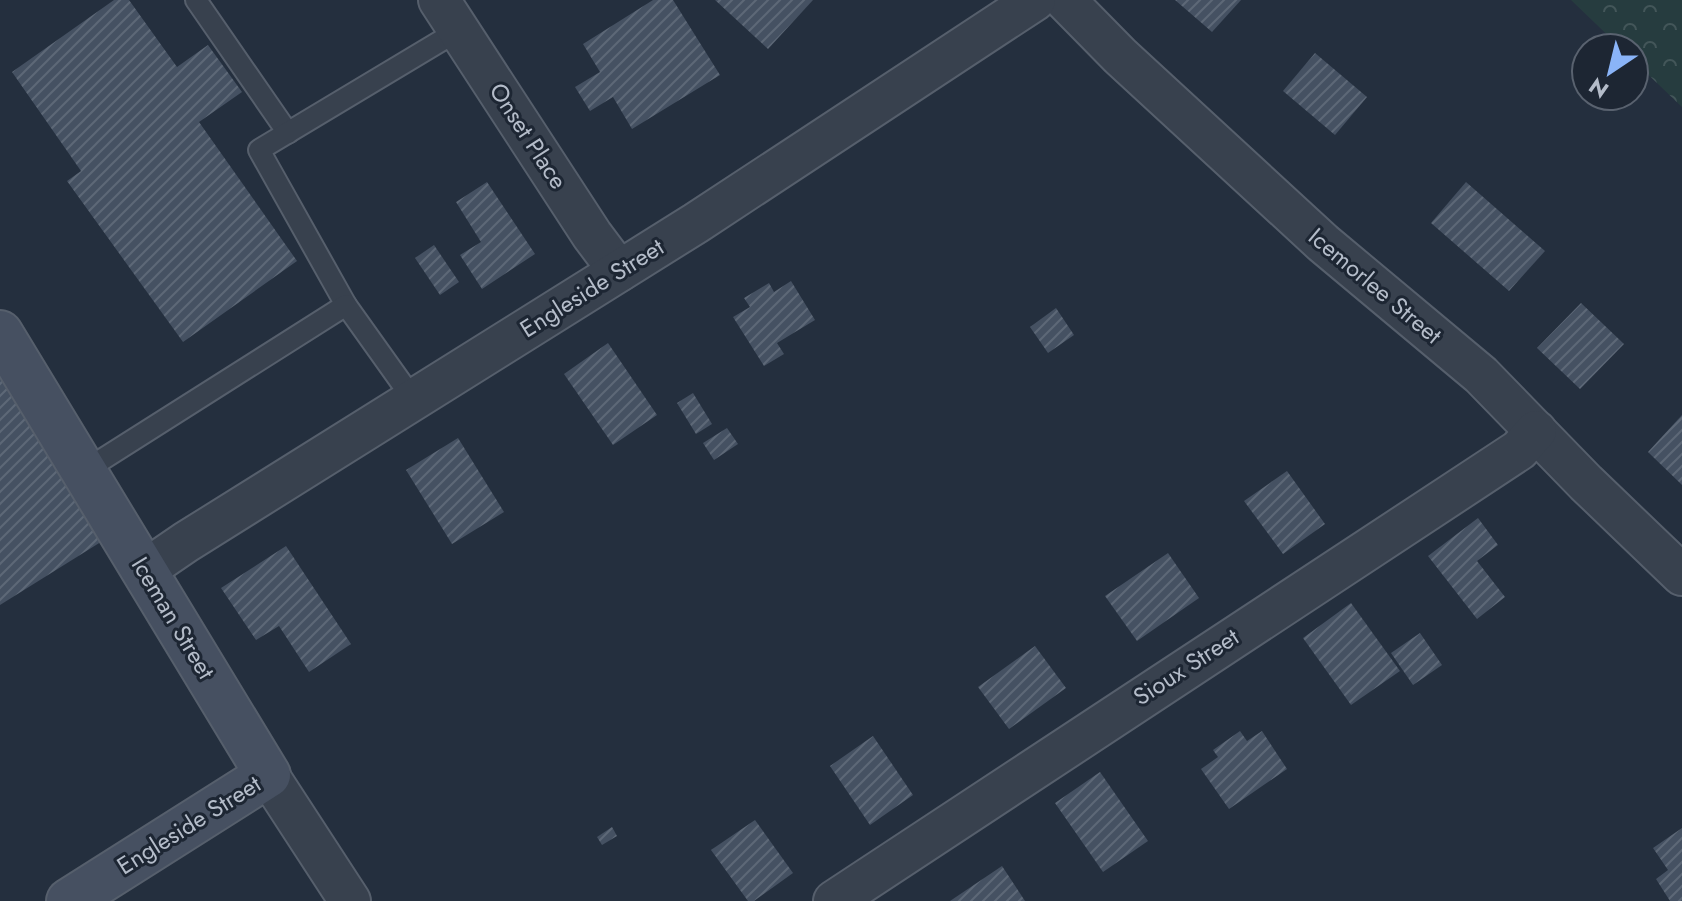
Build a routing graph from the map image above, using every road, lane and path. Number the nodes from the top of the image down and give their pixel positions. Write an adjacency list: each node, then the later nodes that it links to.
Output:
1 (196, 0): 5 (lane)
2 (1035, 0): 6 (street, Engleside Street)
3 (1065, 0): 10 (street, Icemorlee Street)
4 (449, 15): 5 (lane); 6 (street, Onset Place)
5 (288, 133): 7 (lane)
6 (619, 271): 9 (street, Engleside Street)
7 (346, 305): 9 (lane); 11 (lane)
8 (0, 333): 11 (main road, Iceman Street)
9 (413, 399): 12 (street, Engleside Street)
10 (1536, 431): 13 (street, Icemorlee Street); 17 (street, Sioux Street)
11 (84, 471): 12 (main road, Iceman Street)
12 (145, 570): 14 (main road, Iceman Street)
13 (1682, 575)
14 (268, 775): 15 (main road, Engleside Street); 16 (street, Iceman Street)
15 (69, 901)
16 (350, 901)
17 (834, 901)

